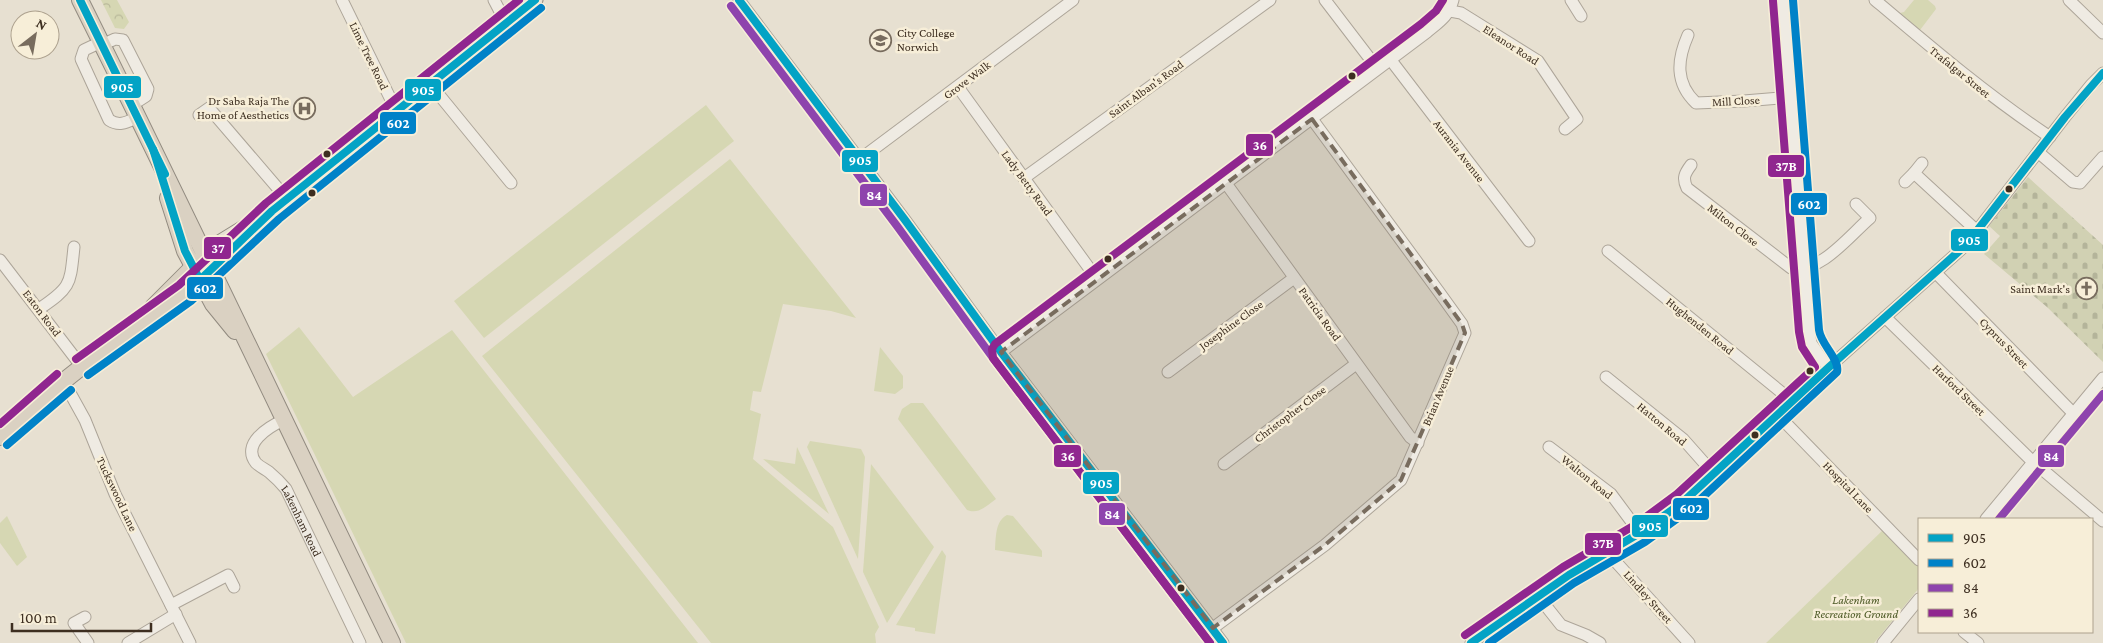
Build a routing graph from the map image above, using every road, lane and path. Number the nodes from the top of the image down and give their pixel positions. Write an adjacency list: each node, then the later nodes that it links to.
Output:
1 (80, 0): 18 (highway)
2 (342, 0): 26 (street, Lime Tree Road)
3 (494, 0): 15 (street)
4 (535, 0): 15 (main road)
5 (739, 0): 33 (street)
6 (1073, 0): 23 (street, Grove Walk)
7 (1270, 0): 37 (street, Saint Alban's Road)
8 (1325, 0): 20 (street)
9 (1571, 0): 14 (street)
10 (1783, 0): 24 (street)
11 (1876, 0): 30 (street, Trafalgar Street)
12 (2070, 0): 16 (street)
13 (1450, 4): 19 (street); 29 (street, Eleanor Road)
14 (1581, 16)
15 (506, 23): 22 (main road)
16 (2103, 33)
17 (1688, 35): 24 (street, Mill Close)
18 (102, 43): 25 (highway); 25 (street)
19 (1390, 60): 20 (street); 44 (street, Aurania Avenue)
20 (1377, 68): 28 (street)
21 (2103, 73): 30 (street)
22 (431, 85): 26 (main road); 40 (street)
23 (958, 87): 33 (street, Grove Walk); 37 (street, Lady Betty Road)
24 (1791, 97): 49 (street)
25 (135, 111): 48 (highway)
26 (397, 112): 41 (main road)
27 (199, 115): 41 (street)
28 (1312, 119): 38 (street); 68 (street, Brian Avenue)
29 (1565, 129)
30 (2050, 137): 31 (street)
31 (2038, 152): 32 (street); 43 (street)
32 (2103, 157)
33 (860, 160): 55 (street)
34 (1922, 163): 36 (street)
35 (1691, 165): 49 (street, Milton Close)
36 (1914, 173): 39 (street); 43 (street)
37 (1024, 178): 52 (street, Lady Betty Road)
38 (1225, 182): 51 (street, Patricia Road); 52 (street)
39 (1905, 182)
40 (511, 184)
41 (287, 199): 48 (main road)
42 (1856, 204): 49 (street)
43 (1977, 232): 50 (street)
44 (1529, 241)
45 (74, 247): 53 (street)
46 (1608, 251): 63 (street, Hughenden Road)
47 (0, 260): 53 (street, Eaton Road)
48 (202, 268): 57 (highway); 66 (highway)
49 (1804, 268): 58 (street)
50 (1936, 273): 54 (street); 64 (street, Cyprus Street)
51 (1294, 278): 56 (street, Patricia Road); 59 (street, Josephine Close)
52 (1097, 279): 55 (street)
53 (39, 309): 57 (street, Eaton Road)
54 (1885, 317): 58 (street); 70 (street, Harford Street)
55 (1001, 352): 83 (street)
56 (1356, 364): 68 (street, Patricia Road); 71 (street, Christopher Close)
57 (82, 367): 62 (highway)
58 (1828, 368): 63 (street)
59 (1168, 372)
60 (1606, 378): 72 (street, Hatton Road)
61 (2103, 378): 64 (street)
62 (64, 382): 67 (highway); 81 (street, Tuckswood Lane)
63 (1792, 401): 65 (street)
64 (2073, 413): 70 (street)
65 (1778, 414): 72 (street); 77 (street, Hospital Lane)
66 (284, 420): 88 (street, Lakenham Road); 89 (highway)
67 (0, 437)
68 (1418, 443): 83 (street, Brian Avenue)
69 (1549, 447): 75 (street, Walton Road)
70 (2034, 462): 73 (street); 74 (street, Harford Street)
71 (1224, 464)
72 (1714, 474): 75 (street)
73 (1987, 518)
74 (2103, 521)
75 (1640, 532): 76 (street)
76 (1607, 552): 79 (street); 93 (street, Lindley Street)
77 (1918, 559)
78 (234, 587): 81 (street)
79 (1538, 596): 91 (street); 92 (street)
80 (1918, 600): 94 (street)
81 (174, 610): 86 (street); 87 (street, Tuckswood Lane)
82 (75, 623): 85 (street)
83 (1212, 628): 90 (street)
84 (1965, 633): 95 (street)
85 (88, 643)
86 (128, 643)
87 (190, 643)
88 (360, 643)
89 (392, 643)
90 (1224, 643)
91 (1472, 643)
92 (1600, 643)
93 (1689, 643)
94 (1883, 643)
95 (1978, 643)

